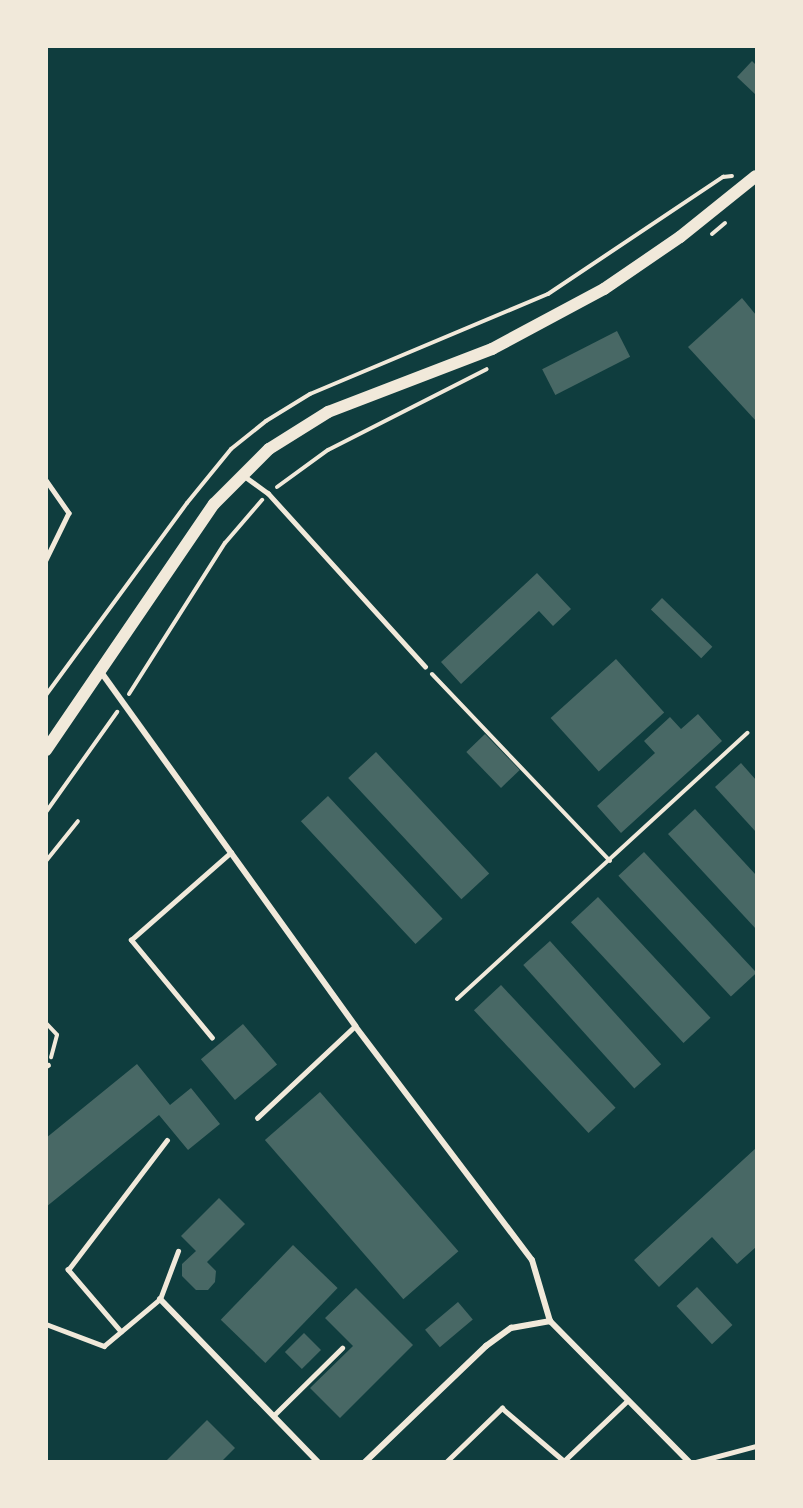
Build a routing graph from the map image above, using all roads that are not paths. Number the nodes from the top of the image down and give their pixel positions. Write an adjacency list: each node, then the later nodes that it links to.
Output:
1 (756, 176): 2 (main road)
2 (243, 475): 5 (lane); 6 (main road)
3 (46, 480): 4 (lane)
4 (46, 560)
5 (424, 666)
6 (101, 672): 7 (main road); 8 (street)
7 (46, 750)
8 (231, 852): 9 (street); 10 (lane)
9 (355, 1026): 11 (lane); 15 (street)
10 (212, 1038)
11 (257, 1118)
12 (167, 1140): 17 (lane)
13 (178, 1251): 14 (lane)
14 (160, 1299): 17 (lane); 20 (street)
15 (550, 1321): 19 (street); 23 (street)
16 (46, 1324): 17 (lane)
17 (121, 1332)
18 (342, 1348): 20 (lane)
19 (627, 1401): 25 (lane); 26 (street)
20 (273, 1416): 22 (street)
21 (756, 1446): 27 (lane)
22 (318, 1461)
23 (365, 1461)
24 (446, 1461): 25 (lane)
25 (564, 1461)
26 (689, 1461)
27 (696, 1461)

